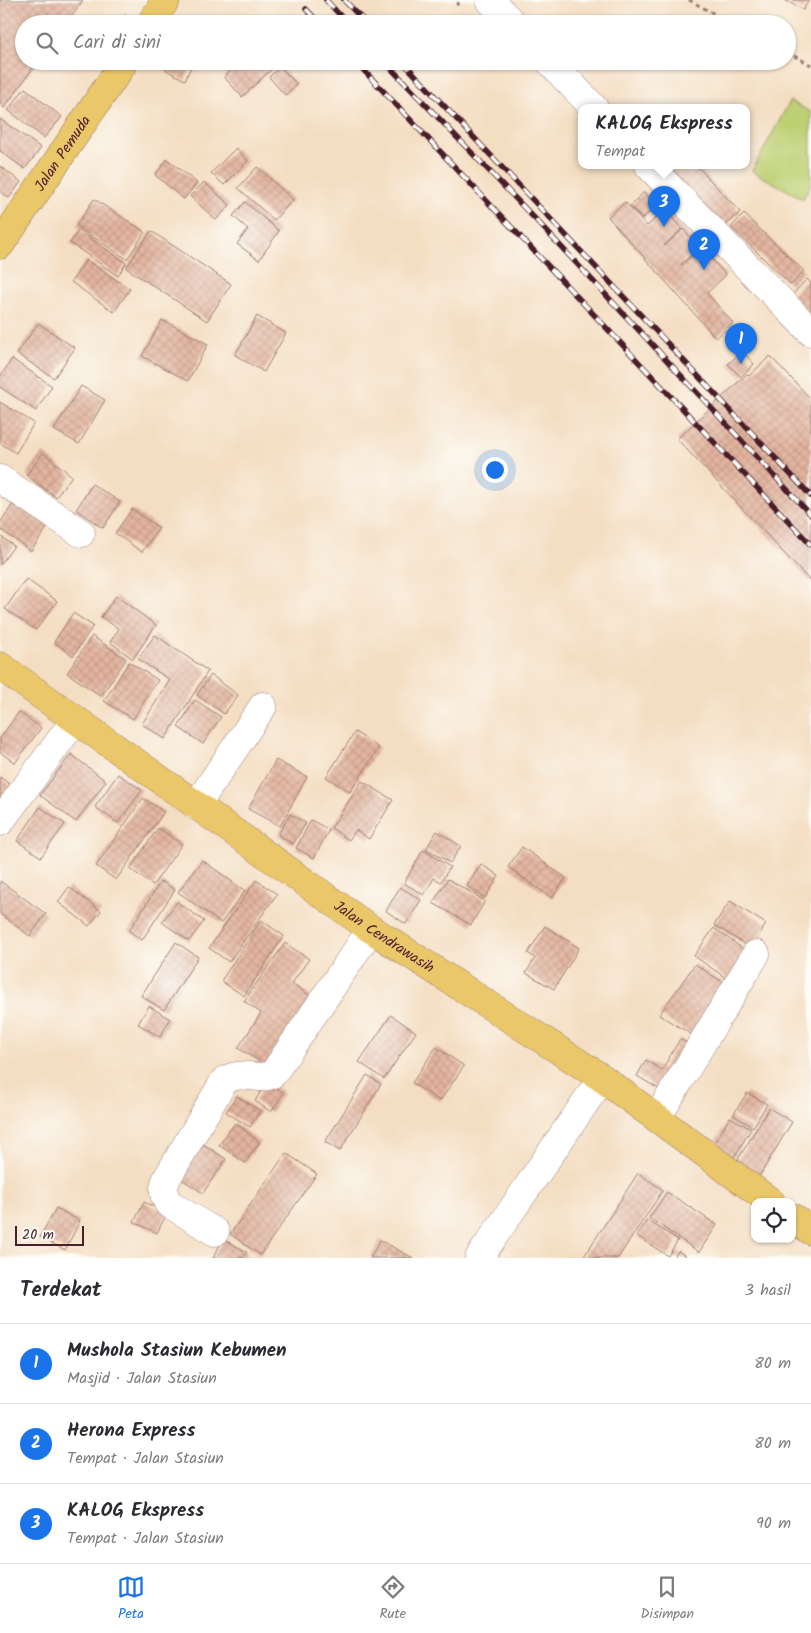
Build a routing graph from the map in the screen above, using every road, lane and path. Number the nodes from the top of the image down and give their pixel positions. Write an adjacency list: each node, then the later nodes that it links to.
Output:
1 (166, 0): 6 (main road)
2 (462, 0): 5 (path)
3 (490, 0): 7 (street)
4 (689, 0): 8 (path)
5 (456, 5)
6 (156, 15)
7 (504, 15)
8 (717, 15)
9 (796, 57): 10 (path)
10 (811, 65)
11 (116, 70): 15 (main road, Jalan Pemuda)
12 (558, 70): 13 (street)
13 (590, 104)
14 (652, 169): 16 (street)
15 (4, 232)
16 (811, 332)
17 (0, 479): 18 (street)
18 (81, 533)
19 (0, 666): 21 (main road, Jalan Cendrawasih)
20 (262, 706): 22 (street)
21 (75, 720): 22 (main road, Jalan Cendrawasih); 23 (street)
22 (196, 806): 24 (main road, Jalan Cendrawasih)
23 (0, 822)
24 (371, 929): 26 (main road, Jalan Cendrawasih); 31 (street)
25 (756, 954): 27 (street)
26 (602, 1078): 27 (main road, Jalan Cendrawasih); 32 (street)
27 (657, 1118): 28 (main road, Jalan Cendrawasih)
28 (766, 1198)
29 (796, 1220): 30 (main road)
30 (811, 1231)
31 (215, 1232)
32 (479, 1258)

